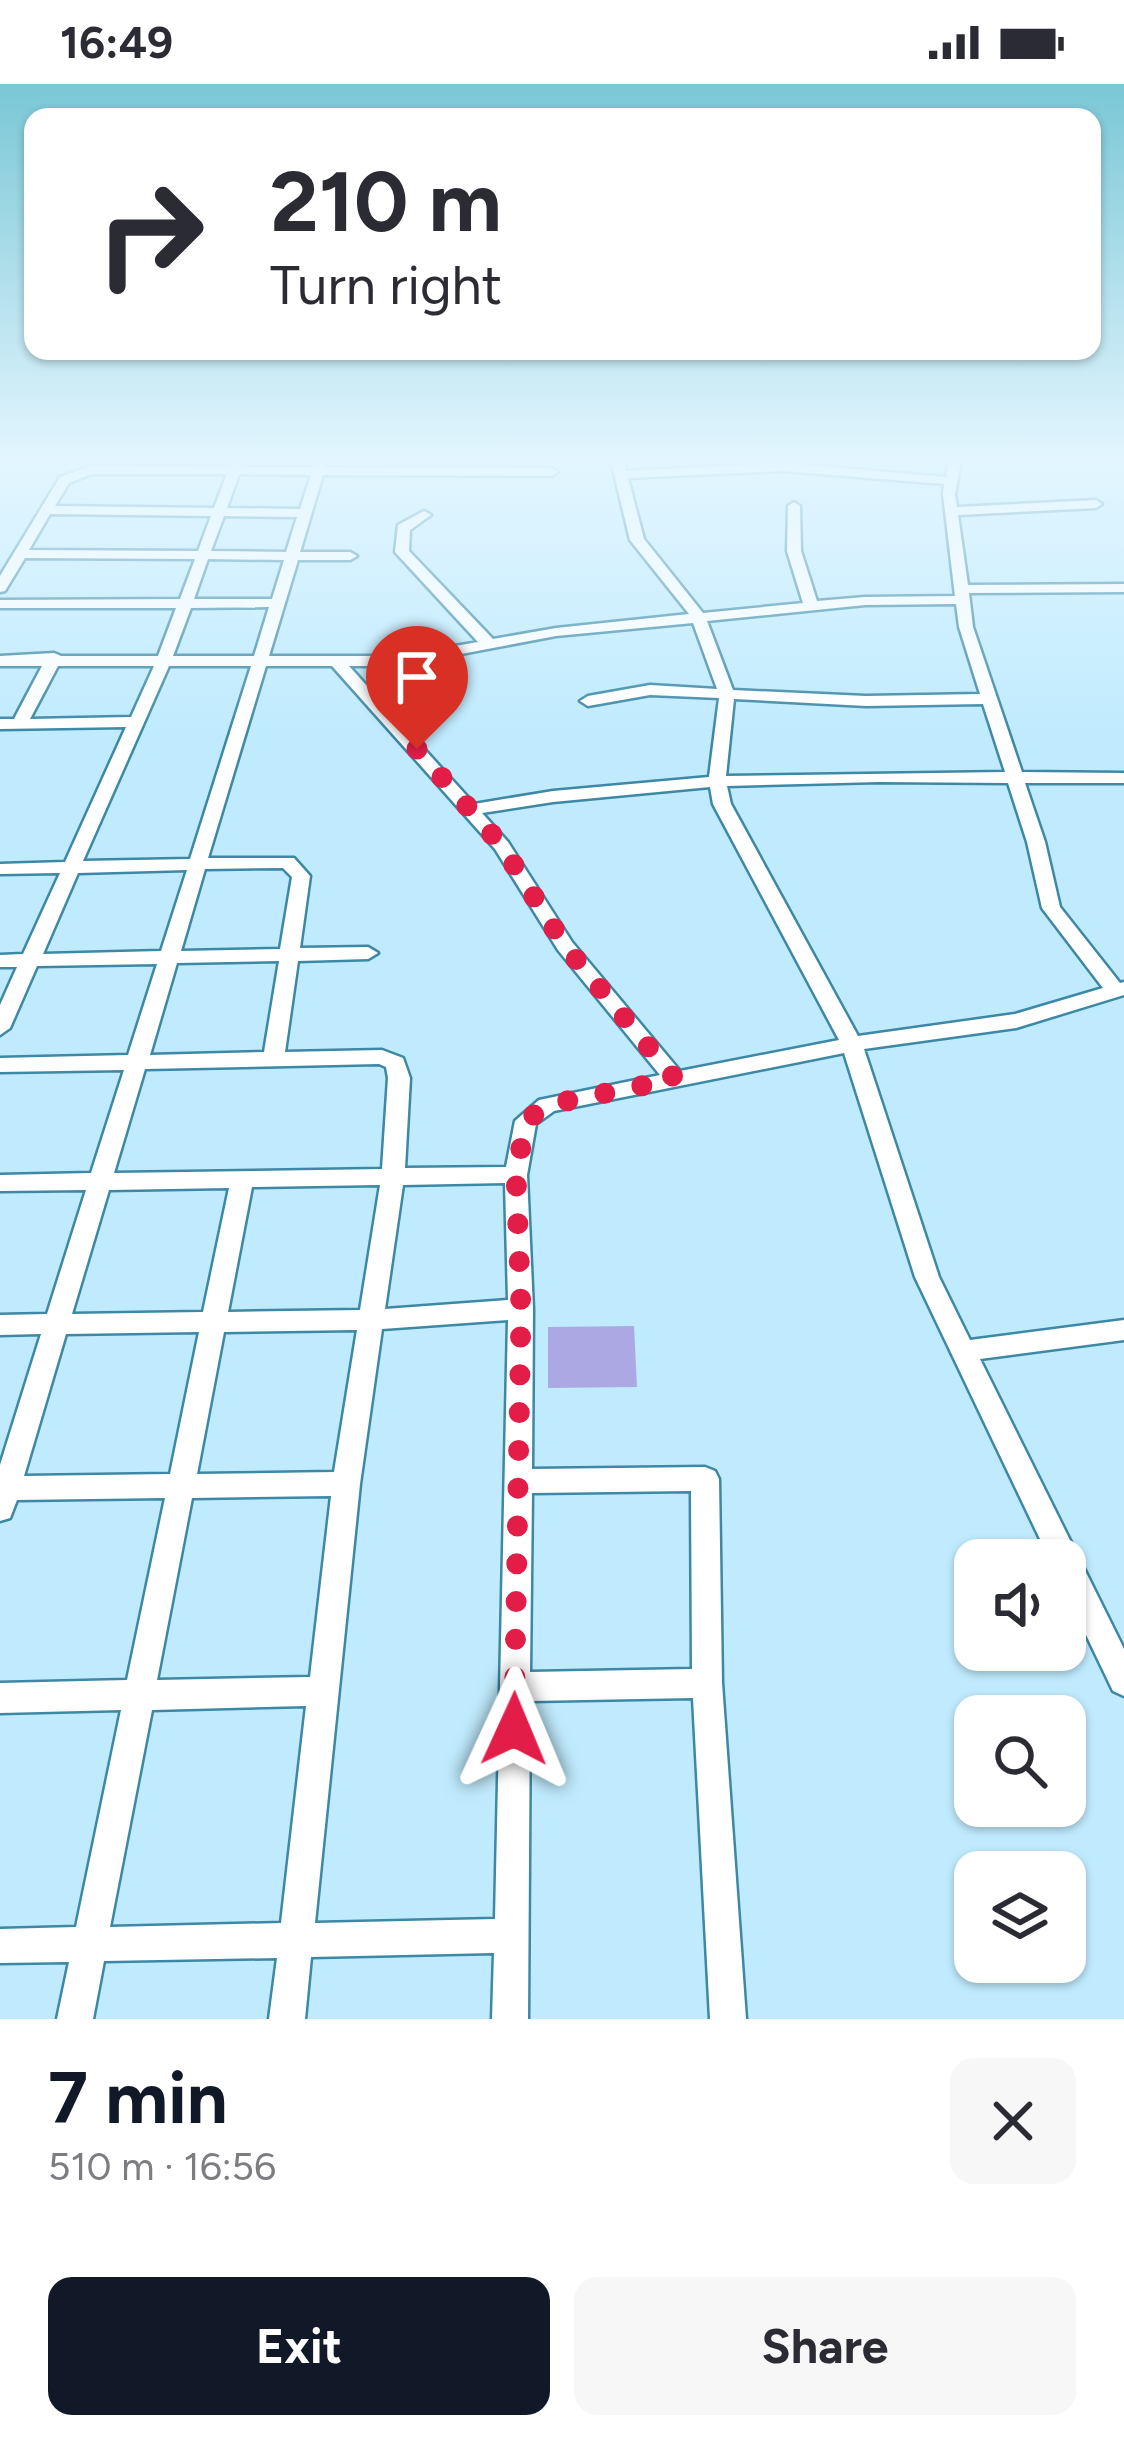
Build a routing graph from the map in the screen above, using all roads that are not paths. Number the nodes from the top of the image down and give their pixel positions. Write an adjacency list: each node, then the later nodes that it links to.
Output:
1 (22, 551): 8 (street)
2 (203, 551): 9 (street)
3 (294, 551): 10 (street)
4 (402, 551): 20 (street)
5 (646, 551): 19 (street)
6 (794, 551): 18 (street)
7 (958, 551): 14 (street)
8 (20, 554): 9 (street); 12 (street)
9 (202, 555): 10 (street); 15 (street)
10 (293, 555): 11 (street); 16 (street)
11 (350, 556)
12 (0, 588)
13 (1124, 589): 14 (street)
14 (963, 594): 18 (street); 27 (street)
15 (184, 602): 16 (street); 17 (street); 22 (street)
16 (280, 603): 23 (street)
17 (0, 604)
18 (811, 605): 19 (street)
19 (699, 618): 20 (street); 26 (street)
20 (487, 642): 25 (street)
21 (54, 658): 22 (street); 24 (street); 31 (street)
22 (165, 658): 23 (street); 29 (street)
23 (263, 659): 25 (street); 36 (street)
24 (0, 662)
25 (338, 662): 35 (street)
26 (727, 694): 27 (street); 28 (street); 34 (street)
27 (989, 699): 32 (street)
28 (588, 701)
29 (134, 722): 31 (street); 37 (street)
30 (0, 724): 31 (street)
31 (20, 724)
32 (1014, 778): 33 (street); 34 (street); 44 (street)
33 (1124, 778)
34 (717, 779): 35 (street); 46 (street)
35 (472, 811): 50 (street)
36 (197, 865): 37 (street); 40 (street); 41 (street)
37 (70, 868): 38 (street); 43 (street)
38 (0, 869)
39 (368, 953): 40 (street)
40 (291, 956): 41 (street); 47 (street)
41 (169, 959): 43 (street); 48 (street)
42 (0, 961): 43 (street)
43 (30, 961): 45 (street)
44 (1119, 989): 46 (street)
45 (0, 1028)
46 (852, 1044): 50 (street); 62 (street)
47 (274, 1058): 48 (street); 53 (street)
48 (137, 1060): 49 (street); 54 (street)
49 (0, 1064)
50 (675, 1079): 51 (street)
51 (516, 1174): 53 (street); 56 (street)
52 (242, 1178): 53 (street); 54 (street); 58 (street)
53 (392, 1178): 57 (street)
54 (100, 1181): 55 (street); 60 (street)
55 (0, 1184)
56 (521, 1309): 57 (street); 63 (street)
57 (371, 1319): 58 (street); 64 (street)
58 (214, 1322): 60 (street); 65 (street)
59 (0, 1324): 60 (street)
60 (57, 1324): 66 (street)
61 (1124, 1330): 62 (street)
62 (963, 1351): 67 (street)
63 (518, 1481): 68 (street); 69 (street)
64 (346, 1484): 65 (street); 70 (street)
65 (182, 1486): 66 (street); 71 (street)
66 (2, 1495)
67 (1124, 1681)
68 (707, 1683): 69 (street); 80 (street)
69 (515, 1687): 73 (street)
70 (323, 1691): 71 (street); 74 (street)
71 (140, 1695): 72 (street); 75 (street)
72 (0, 1698)
73 (511, 1936): 74 (street); 79 (street)
74 (295, 1940): 75 (street); 78 (street)
75 (90, 1944): 76 (street); 77 (street)
76 (0, 1946)
77 (75, 2019)
78 (287, 2019)
79 (510, 2019)
80 (728, 2019)

